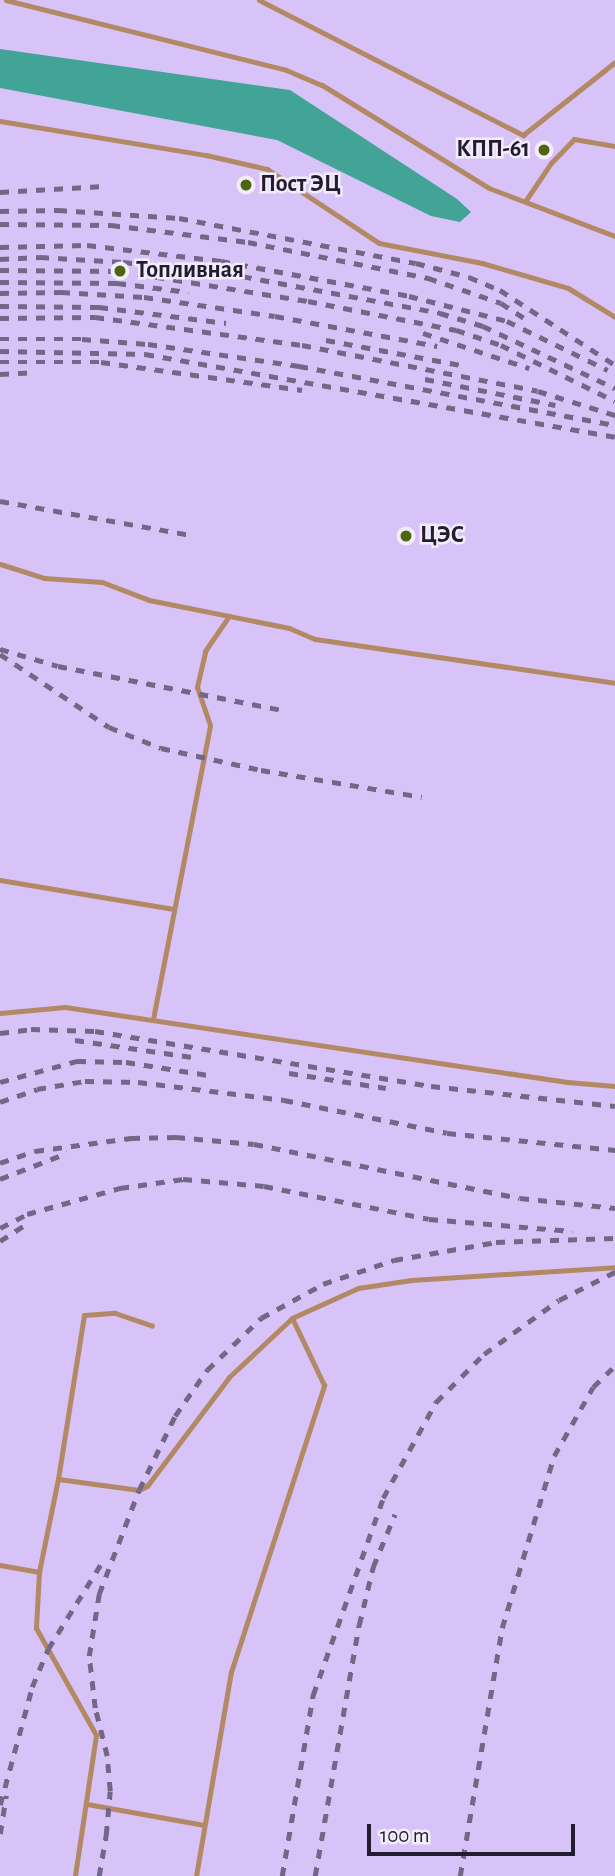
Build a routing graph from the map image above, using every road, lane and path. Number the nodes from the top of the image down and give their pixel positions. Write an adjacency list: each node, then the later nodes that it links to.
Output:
1 (6, 0): 6 (lane)
2 (258, 0): 3 (lane)
3 (615, 62)
4 (0, 121): 8 (lane)
5 (615, 146): 6 (lane)
6 (526, 200): 7 (lane)
7 (615, 236)
8 (615, 317)
9 (0, 564): 10 (lane)
10 (229, 616): 11 (lane); 13 (lane)
11 (615, 683)
12 (0, 880): 13 (lane)
13 (174, 909): 15 (lane)
14 (0, 1013): 15 (lane)
15 (153, 1019): 16 (lane)
16 (615, 1086)
17 (615, 1267): 18 (lane)
18 (292, 1318): 20 (lane); 24 (lane)
19 (152, 1326): 20 (lane)
20 (58, 1479): 22 (lane)
21 (0, 1565): 22 (lane)
22 (39, 1572): 23 (lane)
23 (88, 1804): 24 (lane); 25 (lane)
24 (204, 1825): 26 (lane)
25 (75, 1876)
26 (196, 1876)

